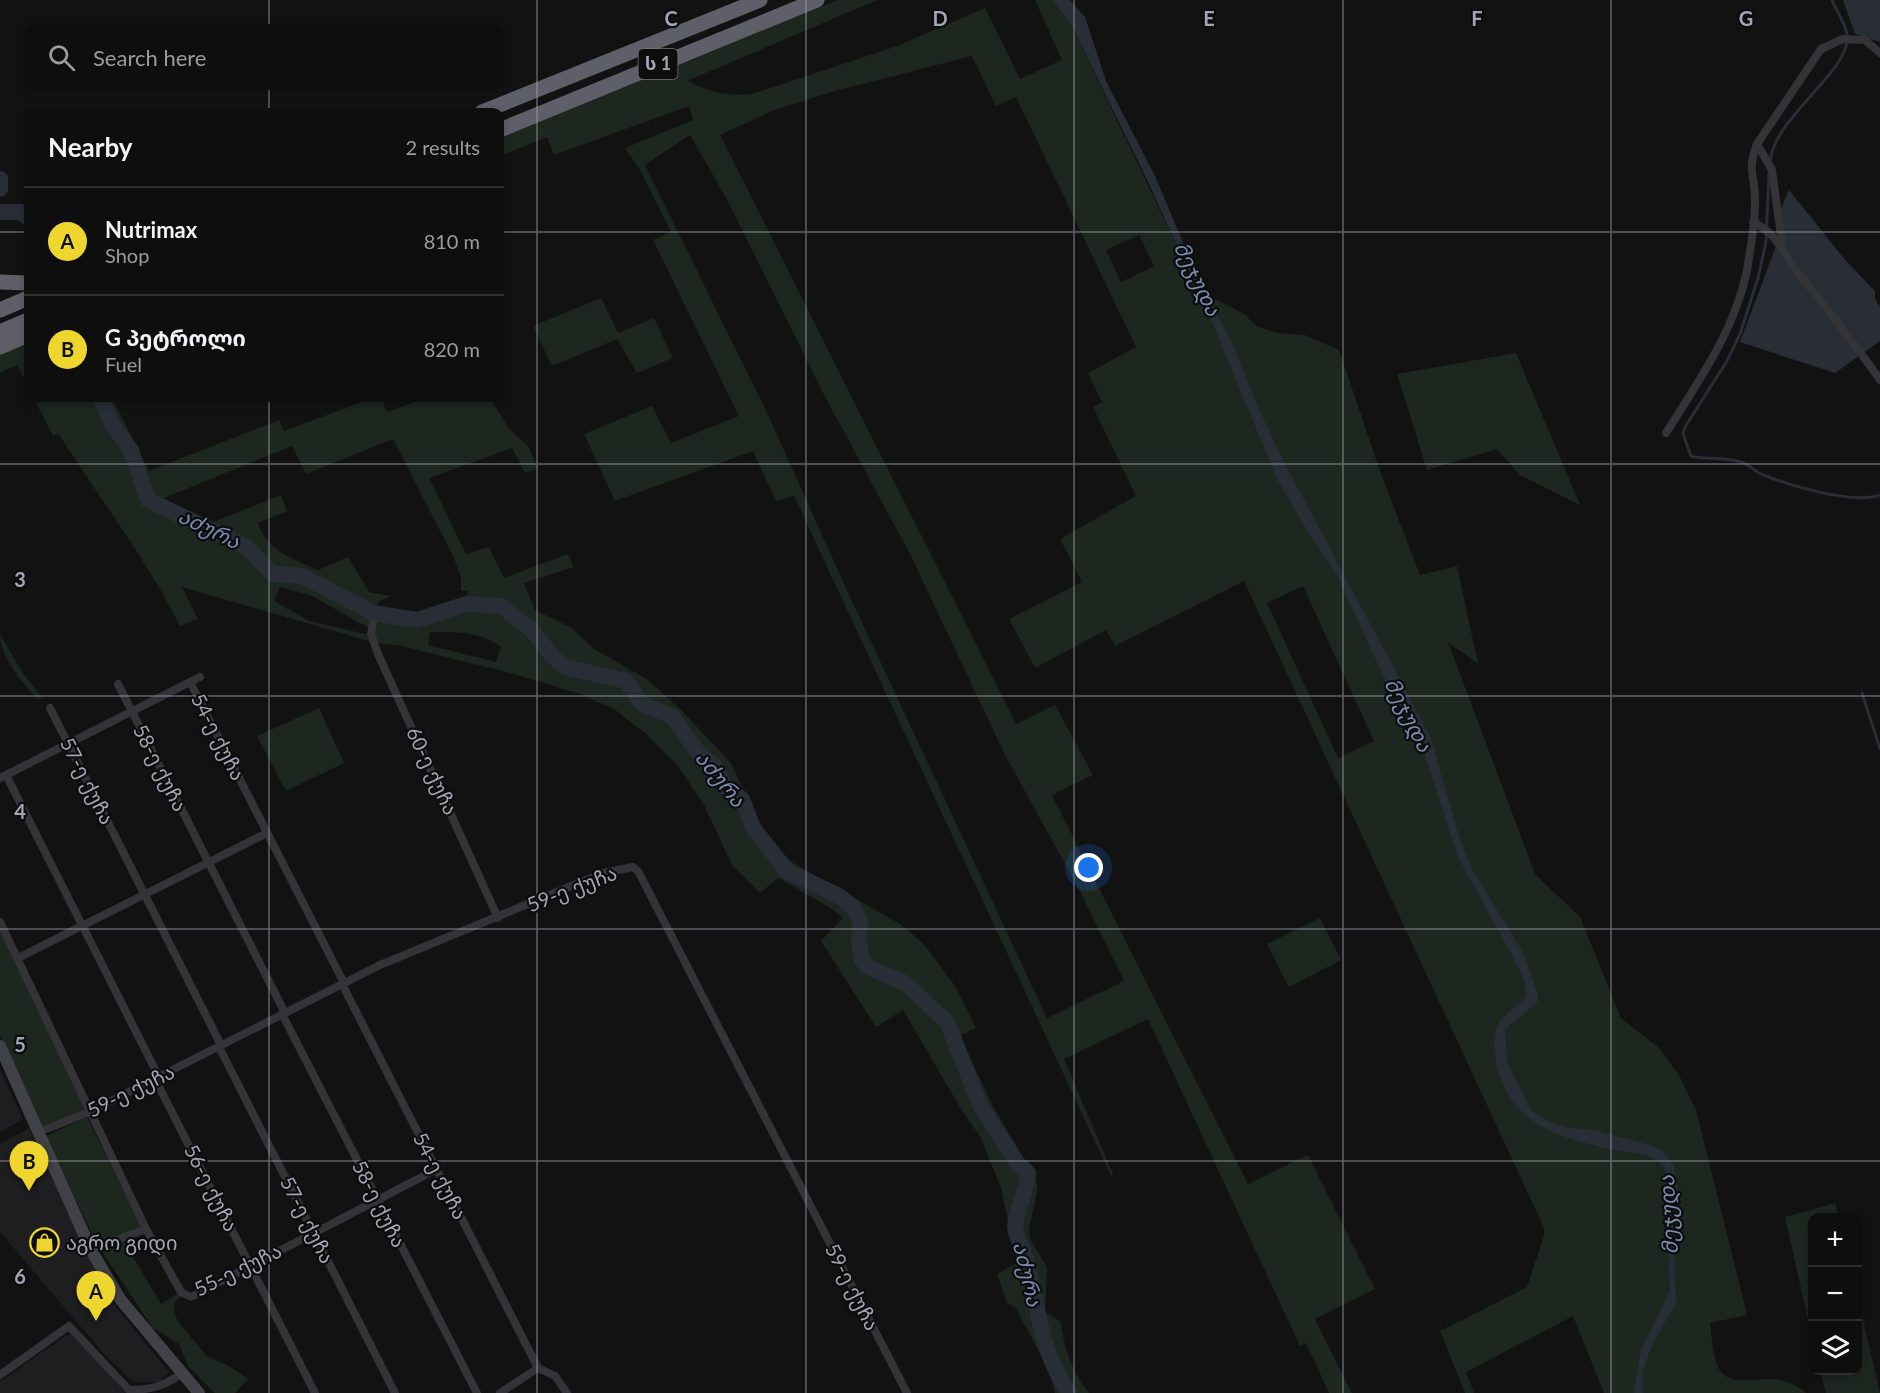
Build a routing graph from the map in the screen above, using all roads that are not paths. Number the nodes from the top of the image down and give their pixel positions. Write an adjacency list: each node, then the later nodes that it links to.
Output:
1 (760, 0): 4 (highway, ს 1)
2 (817, 0): 5 (highway, ს 1)
3 (1880, 53): 6 (street)
4 (492, 108)
5 (504, 127)
6 (1757, 144): 7 (street); 8 (street)
7 (1753, 222): 8 (street); 18 (street)
8 (1782, 246): 17 (street)
9 (0, 282): 10 (highway)
10 (24, 282)
11 (24, 300): 12 (highway)
12 (0, 310)
13 (24, 322): 14 (highway)
14 (0, 332)
15 (24, 337): 16 (highway)
16 (0, 347)
17 (1880, 380)
18 (1666, 433)
19 (373, 623): 30 (street, 60-ე ქუჩა)
20 (200, 677): 21 (street, 54-ე ქუჩა)
21 (190, 682): 24 (street, 54-ე ქუჩა); 27 (street, 54-ე ქუჩა)
22 (118, 684): 24 (street, 58-ე ქუჩა)
23 (50, 708): 25 (street, 57-ე ქუჩა)
24 (132, 712): 25 (street, 54-ე ქუჩა); 28 (street, 58-ე ქუჩა)
25 (68, 744): 26 (street, 54-ე ქუჩა); 29 (street, 57-ე ქუჩა)
26 (3, 776): 32 (street, 56-ე ქუჩა)
27 (267, 833): 28 (street); 34 (street, 54-ე ქუჩა)
28 (208, 863): 29 (street); 35 (street, 58-ე ქუჩა)
29 (145, 895): 32 (street); 37 (street, 57-ე ქუჩა)
30 (498, 918): 34 (street, 59-ე ქუჩა); 56 (street, 59-ე ქუჩა)
31 (0, 922): 33 (street, 55-ე ქუჩა)
32 (82, 926): 33 (street); 38 (street, 56-ე ქუჩა)
33 (18, 958): 39 (street, 55-ე ქუჩა)
34 (343, 984): 35 (street, 59-ე ქუჩა); 41 (street, 54-ე ქუჩა)
35 (283, 1014): 37 (street, 59-ე ქუჩა); 42 (street, 58-ე ქუჩა)
36 (0, 1046): 40 (main road)
37 (220, 1046): 38 (street, 59-ე ქუჩა); 44 (street, 57-ე ქუჩა)
38 (157, 1078): 39 (street, 59-ე ქუჩა); 46 (street, 56-ე ქუჩა)
39 (89, 1112): 40 (street, 59-ე ქუჩა); 43 (street, 55-ე ქუჩა)
40 (39, 1132): 45 (main road)
41 (436, 1169): 42 (street, 55-ე ქუჩა); 47 (street, 54-ე ქუჩა)
42 (377, 1200): 44 (street, 55-ე ქუჩა); 53 (street, 58-ე ქუჩა)
43 (146, 1229): 45 (street); 46 (street, 55-ე ქუჩა)
44 (313, 1233): 46 (street, 55-ე ქუჩა); 52 (street, 57-ე ქუჩა)
45 (91, 1250): 48 (main road)
46 (250, 1266): 51 (street, 56-ე ქუჩა)
47 (538, 1368): 54 (street); 55 (street)
48 (181, 1374): 49 (street); 50 (main road)
49 (0, 1375)
50 (199, 1393)
51 (315, 1393)
52 (394, 1393)
53 (477, 1393)
54 (500, 1393)
55 (567, 1393)
56 (907, 1393)

